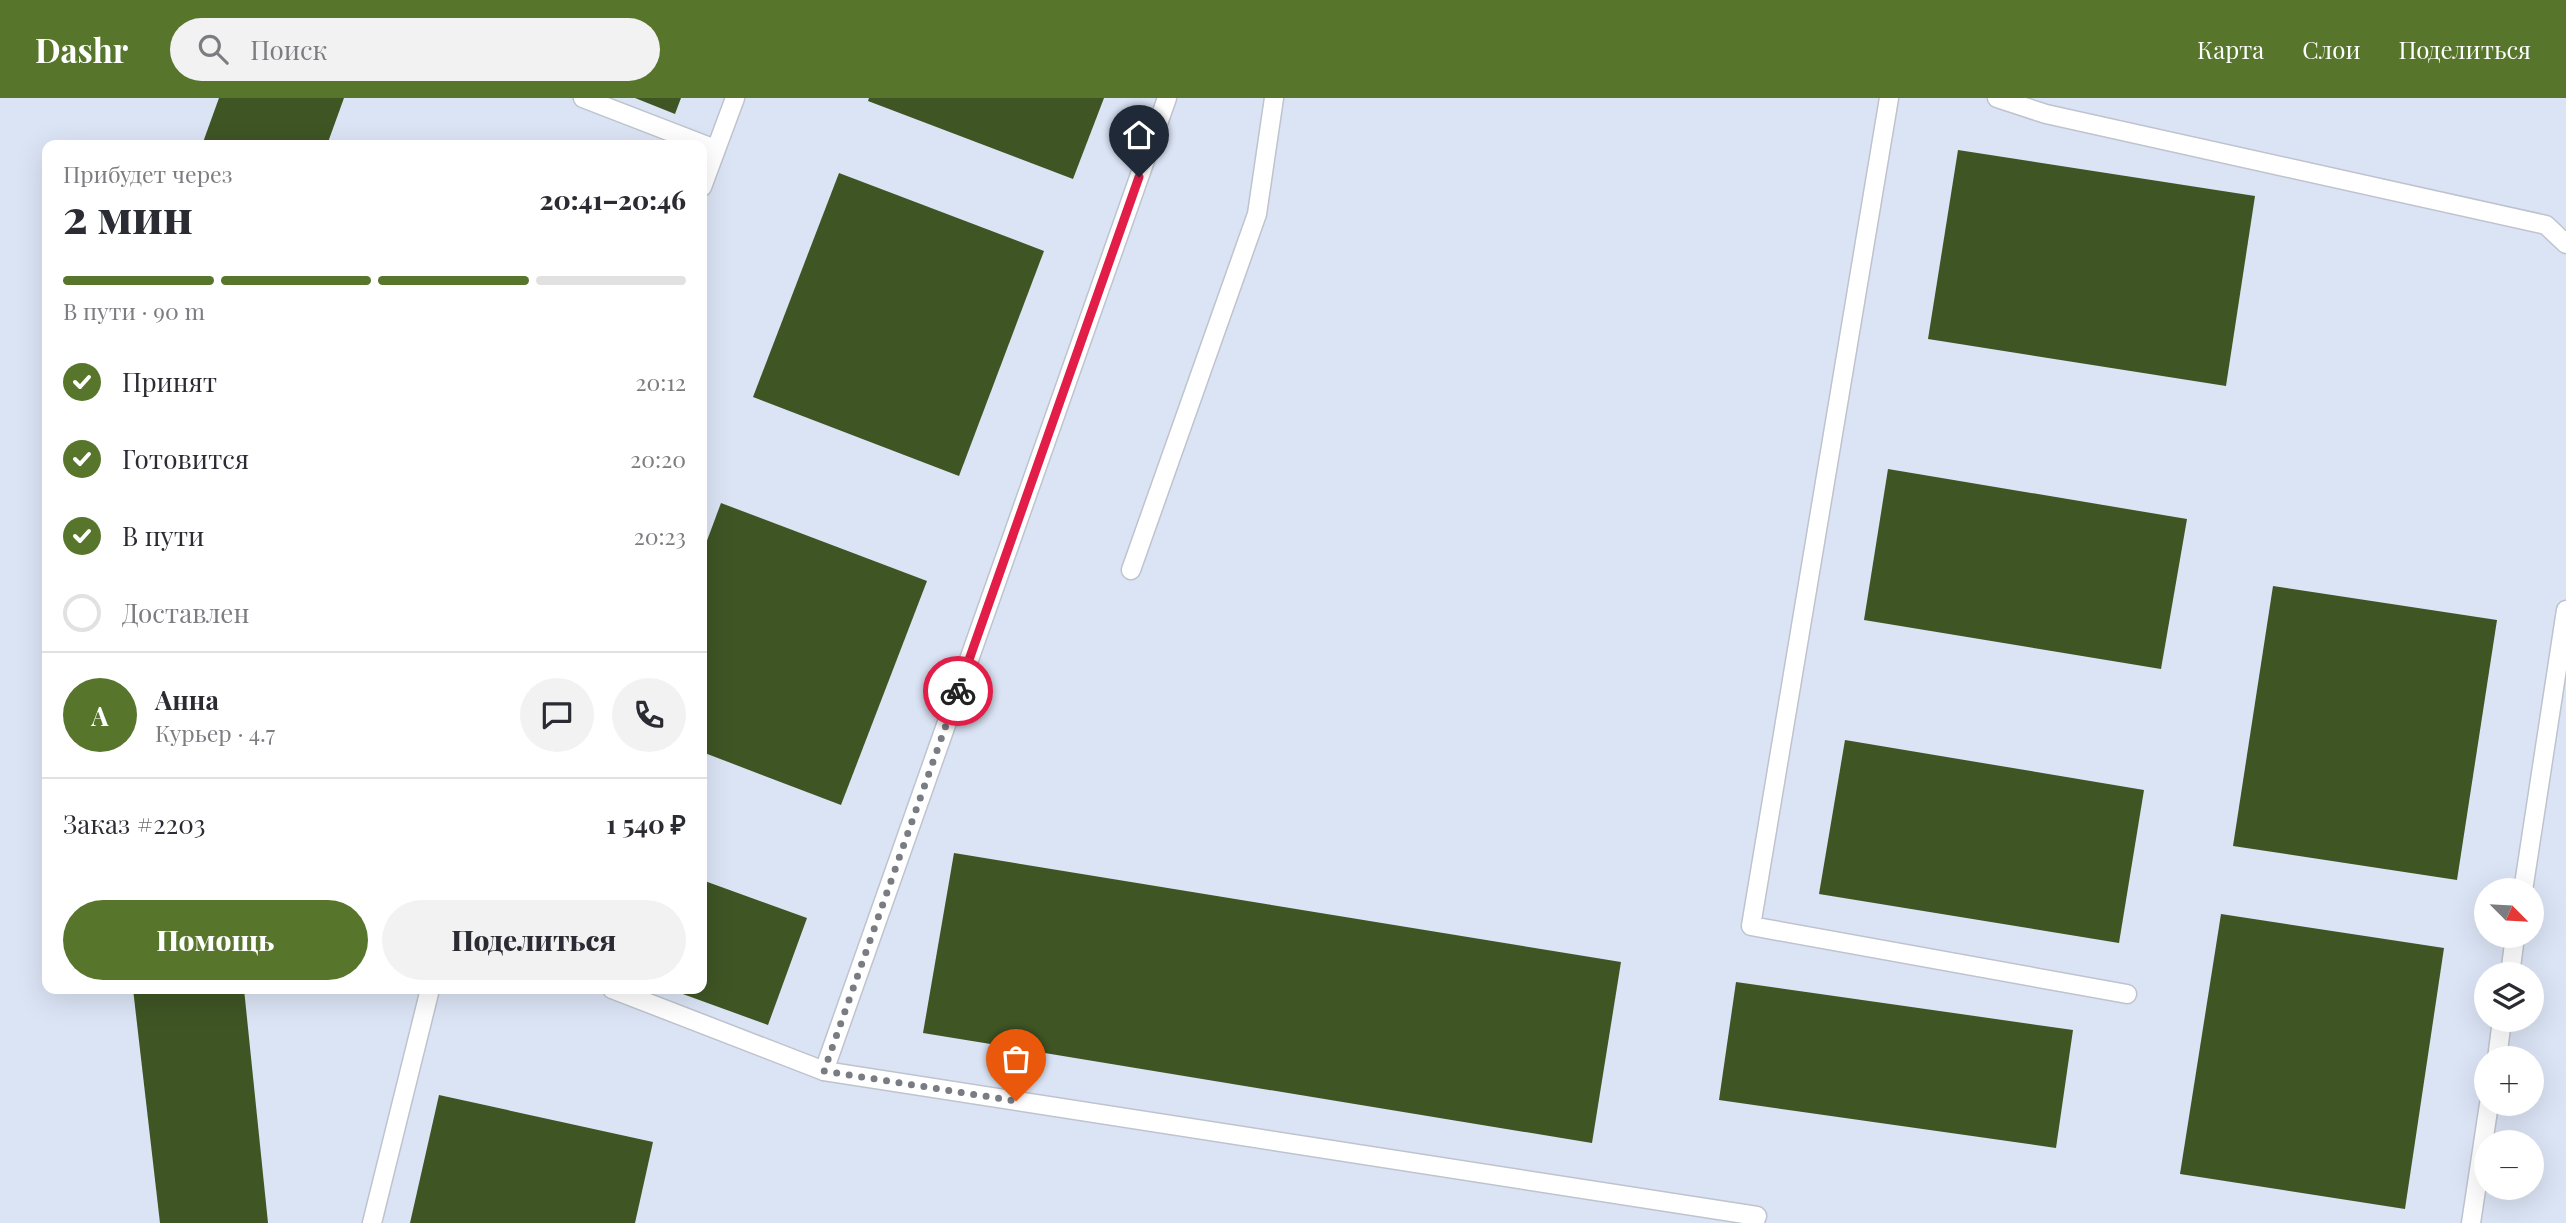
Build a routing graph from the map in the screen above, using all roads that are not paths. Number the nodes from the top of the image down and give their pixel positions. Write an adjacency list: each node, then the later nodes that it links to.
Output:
1 (583, 98): 7 (lane)
2 (735, 98): 9 (lane)
3 (1167, 98): 18 (lane)
4 (1274, 98): 12 (lane)
5 (1889, 98): 17 (lane)
6 (1997, 98): 11 (lane)
7 (692, 140)
8 (707, 146): 9 (lane)
9 (715, 149): 10 (lane)
10 (707, 172)
11 (2566, 244)
12 (1131, 570)
13 (2566, 610): 14 (lane)
14 (2524, 878)
15 (429, 994): 20 (lane)
16 (624, 994): 18 (lane)
17 (2127, 994)
18 (824, 1071): 21 (lane)
19 (2488, 1116): 22 (lane)
20 (372, 1223)
21 (1754, 1223)
22 (2471, 1223)

